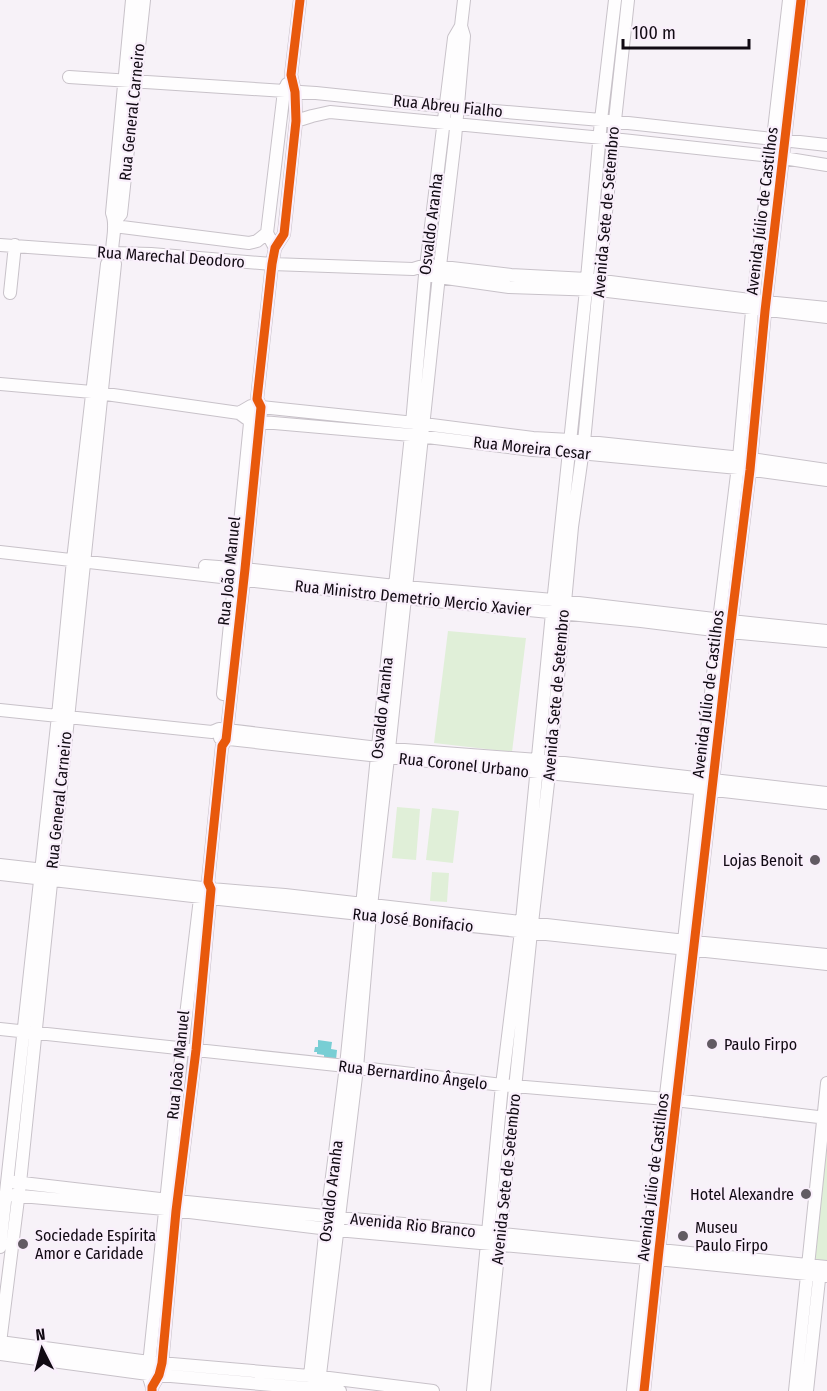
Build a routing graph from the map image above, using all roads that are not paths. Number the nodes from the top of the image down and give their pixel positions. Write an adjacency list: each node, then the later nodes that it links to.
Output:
1 (300, 0): 13 (street, Rua João Manuel)
2 (464, 0): 14 (street, Osvaldo Aranha)
3 (789, 0): 8 (street, Avenida Júlio de Castilhos)
4 (801, 0): 8 (street, Avenida Júlio de Castilhos)
5 (138, 2): 10 (street, Rua General Carneiro)
6 (614, 3): 7 (street); 11 (street, Avenida Sete de Setembro)
7 (628, 4): 12 (street, Avenida Sete de Setembro)
8 (788, 60): 19 (street, Avenida Júlio de Castilhos)
9 (69, 77): 10 (street, Rua Abreu Fialho)
10 (130, 80): 13 (street, Rua Abreu Fialho); 25 (street, Rua General Carneiro)
11 (606, 81): 12 (street); 15 (street, Avenida Sete de Setembro)
12 (619, 83): 17 (street, Avenida Sete de Setembro)
13 (289, 92): 14 (street, Rua Abreu Fialho); 16 (street, Rua João Manuel); 26 (street, Rua João Manuel)
14 (451, 115): 15 (street, Rua Abreu Fialho); 16 (street, Rua Abreu Fialho); 18 (street, Rua Abreu Fialho); 22 (street, Osvaldo Aranha); 23 (street, Osvaldo Aranha)
15 (601, 120): 17 (street, Rua Abreu Fialho); 18 (street, Avenida Sete de Setembro)
16 (296, 121): 29 (street, Rua João Manuel)
17 (615, 122): 18 (street, Avenida Sete de Setembro); 19 (street, Rua Abreu Fialho)
18 (606, 138): 21 (street, Rua Abreu Fialho); 34 (street, Avenida Sete de Setembro)
19 (779, 140): 20 (street, Rua Abreu Fialho); 21 (street, Avenida Júlio de Castilhos)
20 (827, 145)
21 (777, 157): 24 (street, Rua Abreu Fialho); 36 (street, Avenida Júlio de Castilhos)
22 (438, 158): 23 (street); 32 (street, Osvaldo Aranha)
23 (453, 160): 33 (street, Osvaldo Aranha)
24 (827, 165)
25 (115, 226): 26 (street, Rua Marechal Deodoro); 30 (street, Rua General Carneiro)
26 (267, 233): 29 (street)
27 (0, 245): 28 (street, Rua Marechal Deodoro)
28 (15, 245): 30 (street, Rua Marechal Deodoro); 35 (street)
29 (275, 248): 31 (street, Rua João Manuel)
30 (112, 252): 31 (street, Rua Marechal Deodoro); 44 (street, Rua General Carneiro)
31 (272, 264): 32 (street, Rua Marechal Deodoro); 45 (street, Rua João Manuel)
32 (421, 270): 33 (street, Rua Marechal Deodoro); 39 (street, Osvaldo Aranha)
33 (439, 272): 34 (street, Rua Marechal Deodoro); 40 (street, Osvaldo Aranha)
34 (593, 285): 36 (street, Rua Marechal Deodoro); 41 (street, Avenida Sete de Setembro); 42 (street, Avenida Sete de Setembro)
35 (10, 293)
36 (759, 305): 37 (street, Rua Marechal Deodoro); 38 (street, Rua Marechal Deodoro); 52 (street, Avenida Júlio de Castilhos)
37 (827, 308)
38 (827, 317)
39 (418, 347): 40 (street); 49 (street, Osvaldo Aranha)
40 (432, 349): 49 (street, Osvaldo Aranha)
41 (578, 365): 42 (street); 50 (street, Avenida Sete de Setembro)
42 (591, 367): 51 (street, Avenida Sete de Setembro)
43 (0, 384): 44 (street)
44 (97, 393): 46 (street); 59 (street, Rua General Carneiro)
45 (256, 404): 46 (street); 47 (street, Rua João Manuel); 48 (street, Rua Moreira Cesar)
46 (239, 412): 47 (street)
47 (254, 422): 48 (street, Rua Moreira Cesar); 60 (street, Rua João Manuel)
48 (340, 423): 49 (street, Rua Moreira Cesar)
49 (418, 429): 50 (street, Rua Moreira Cesar); 61 (street, Osvaldo Aranha)
50 (569, 446): 51 (street, Rua Moreira Cesar); 56 (street, Avenida Sete de Setembro)
51 (583, 448): 52 (street, Rua Moreira Cesar); 56 (street, Avenida Sete de Setembro)
52 (744, 464): 53 (street, Rua Moreira Cesar); 63 (street, Avenida Júlio de Castilhos)
53 (787, 469): 54 (street, Rua Moreira Cesar); 55 (street, Rua Moreira Cesar)
54 (827, 470)
55 (827, 480)
56 (566, 526): 62 (street, Avenida Sete de Setembro)
57 (0, 544): 59 (street, Rua Ministro Demetrio Mercio Xavier)
58 (0, 552): 59 (street, Rua Ministro Demetrio Mercio Xavier)
59 (79, 557): 60 (street, Rua Ministro Demetrio Mercio Xavier); 67 (street, Rua General Carneiro)
60 (239, 574): 61 (street, Rua Ministro Demetrio Mercio Xavier); 68 (street, Rua João Manuel)
61 (400, 591): 62 (street, Rua Ministro Demetrio Mercio Xavier); 69 (street, Osvaldo Aranha)
62 (559, 607): 63 (street, Rua Ministro Demetrio Mercio Xavier); 70 (street, Avenida Sete de Setembro)
63 (724, 626): 64 (street, Rua Ministro Demetrio Mercio Xavier); 65 (street, Rua Ministro Demetrio Mercio Xavier); 71 (street, Avenida Júlio de Castilhos)
64 (827, 631)
65 (827, 641)
66 (0, 710): 67 (street, Rua Coronel Urbano)
67 (63, 716): 68 (street, Rua Coronel Urbano); 77 (street, Rua General Carneiro)
68 (221, 736): 69 (street, Rua Coronel Urbano); 78 (street, Rua João Manuel)
69 (383, 752): 70 (street, Rua Coronel Urbano); 79 (street, Osvaldo Aranha)
70 (543, 767): 71 (street, Rua Coronel Urbano); 80 (street, Avenida Sete de Setembro)
71 (707, 784): 72 (street, Rua Coronel Urbano); 81 (street, Avenida Júlio de Castilhos)
72 (784, 793): 73 (street, Rua Coronel Urbano); 74 (street, Rua Coronel Urbano)
73 (827, 793)
74 (827, 803)
75 (0, 865): 77 (street, Rua José Bonifacio)
76 (0, 874): 77 (street, Rua José Bonifacio)
77 (46, 875): 78 (street, Rua José Bonifacio); 87 (street, Rua General Carneiro)
78 (206, 891): 79 (street, Rua José Bonifacio); 85 (street, Rua João Manuel)
79 (366, 910): 80 (street, Rua José Bonifacio); 90 (street, Osvaldo Aranha)
80 (527, 927): 81 (street, Rua José Bonifacio); 92 (street, Avenida Sete de Setembro); 93 (street, Avenida Sete de Setembro)
81 (689, 946): 82 (street, Rua José Bonifacio); 94 (street, Avenida Júlio de Castilhos)
82 (736, 950): 83 (street, Rua José Bonifacio); 84 (street, Rua José Bonifacio)
83 (827, 955)
84 (827, 964)
85 (197, 973): 88 (street, Rua João Manuel); 89 (street, Rua João Manuel)
86 (0, 1029): 87 (street, Rua Bernardino Ângelo)
87 (29, 1032): 88 (street, Rua Bernardino Ângelo); 97 (street, Rua General Carneiro)
88 (182, 1048): 89 (street, Rua Bernardino Ângelo); 96 (street, Rua João Manuel)
89 (196, 1050): 90 (street, Rua Bernardino Ângelo); 96 (street, Rua João Manuel)
90 (351, 1067): 92 (street, Rua Bernardino Ângelo); 99 (street, Osvaldo Aranha)
91 (827, 1083): 95 (street)
92 (502, 1085): 93 (street, Rua Bernardino Ângelo); 100 (street, Avenida Sete de Setembro)
93 (516, 1086): 94 (street, Rua Bernardino Ângelo); 100 (street, Avenida Sete de Setembro)
94 (671, 1100): 95 (street, Rua Bernardino Ângelo); 102 (street, Avenida Júlio de Castilhos)
95 (825, 1117): 104 (street)
96 (178, 1148): 98 (street, Rua João Manuel)
97 (8, 1188): 98 (street, Avenida Rio Branco); 101 (street, Rua General Carneiro); 103 (street, Rua General Carneiro)
98 (171, 1206): 99 (street, Avenida Rio Branco); 108 (street, Rua João Manuel)
99 (332, 1223): 100 (street, Avenida Rio Branco); 110 (street, Osvaldo Aranha)
100 (494, 1239): 102 (street, Avenida Rio Branco); 114 (street, Avenida Sete de Setembro); 115 (street, Avenida Sete de Setembro)
101 (0, 1247)
102 (653, 1254): 104 (street, Avenida Rio Branco); 109 (street, Avenida Júlio de Castilhos)
103 (5, 1267): 105 (street, Rua General Carneiro)
104 (818, 1271): 118 (street); 119 (street)
105 (0, 1343): 107 (street)
106 (0, 1354): 107 (street)
107 (73, 1358): 108 (street)
108 (154, 1368): 110 (street); 111 (street, Rua João Manuel)
109 (641, 1373): 116 (street, Avenida Júlio de Castilhos); 117 (street, Avenida Júlio de Castilhos)
110 (315, 1385): 112 (street); 113 (street)
111 (152, 1389)
112 (340, 1391)
113 (433, 1391)
114 (473, 1391)
115 (484, 1391)
116 (633, 1391)
117 (644, 1391)
118 (795, 1391)
119 (807, 1391)

